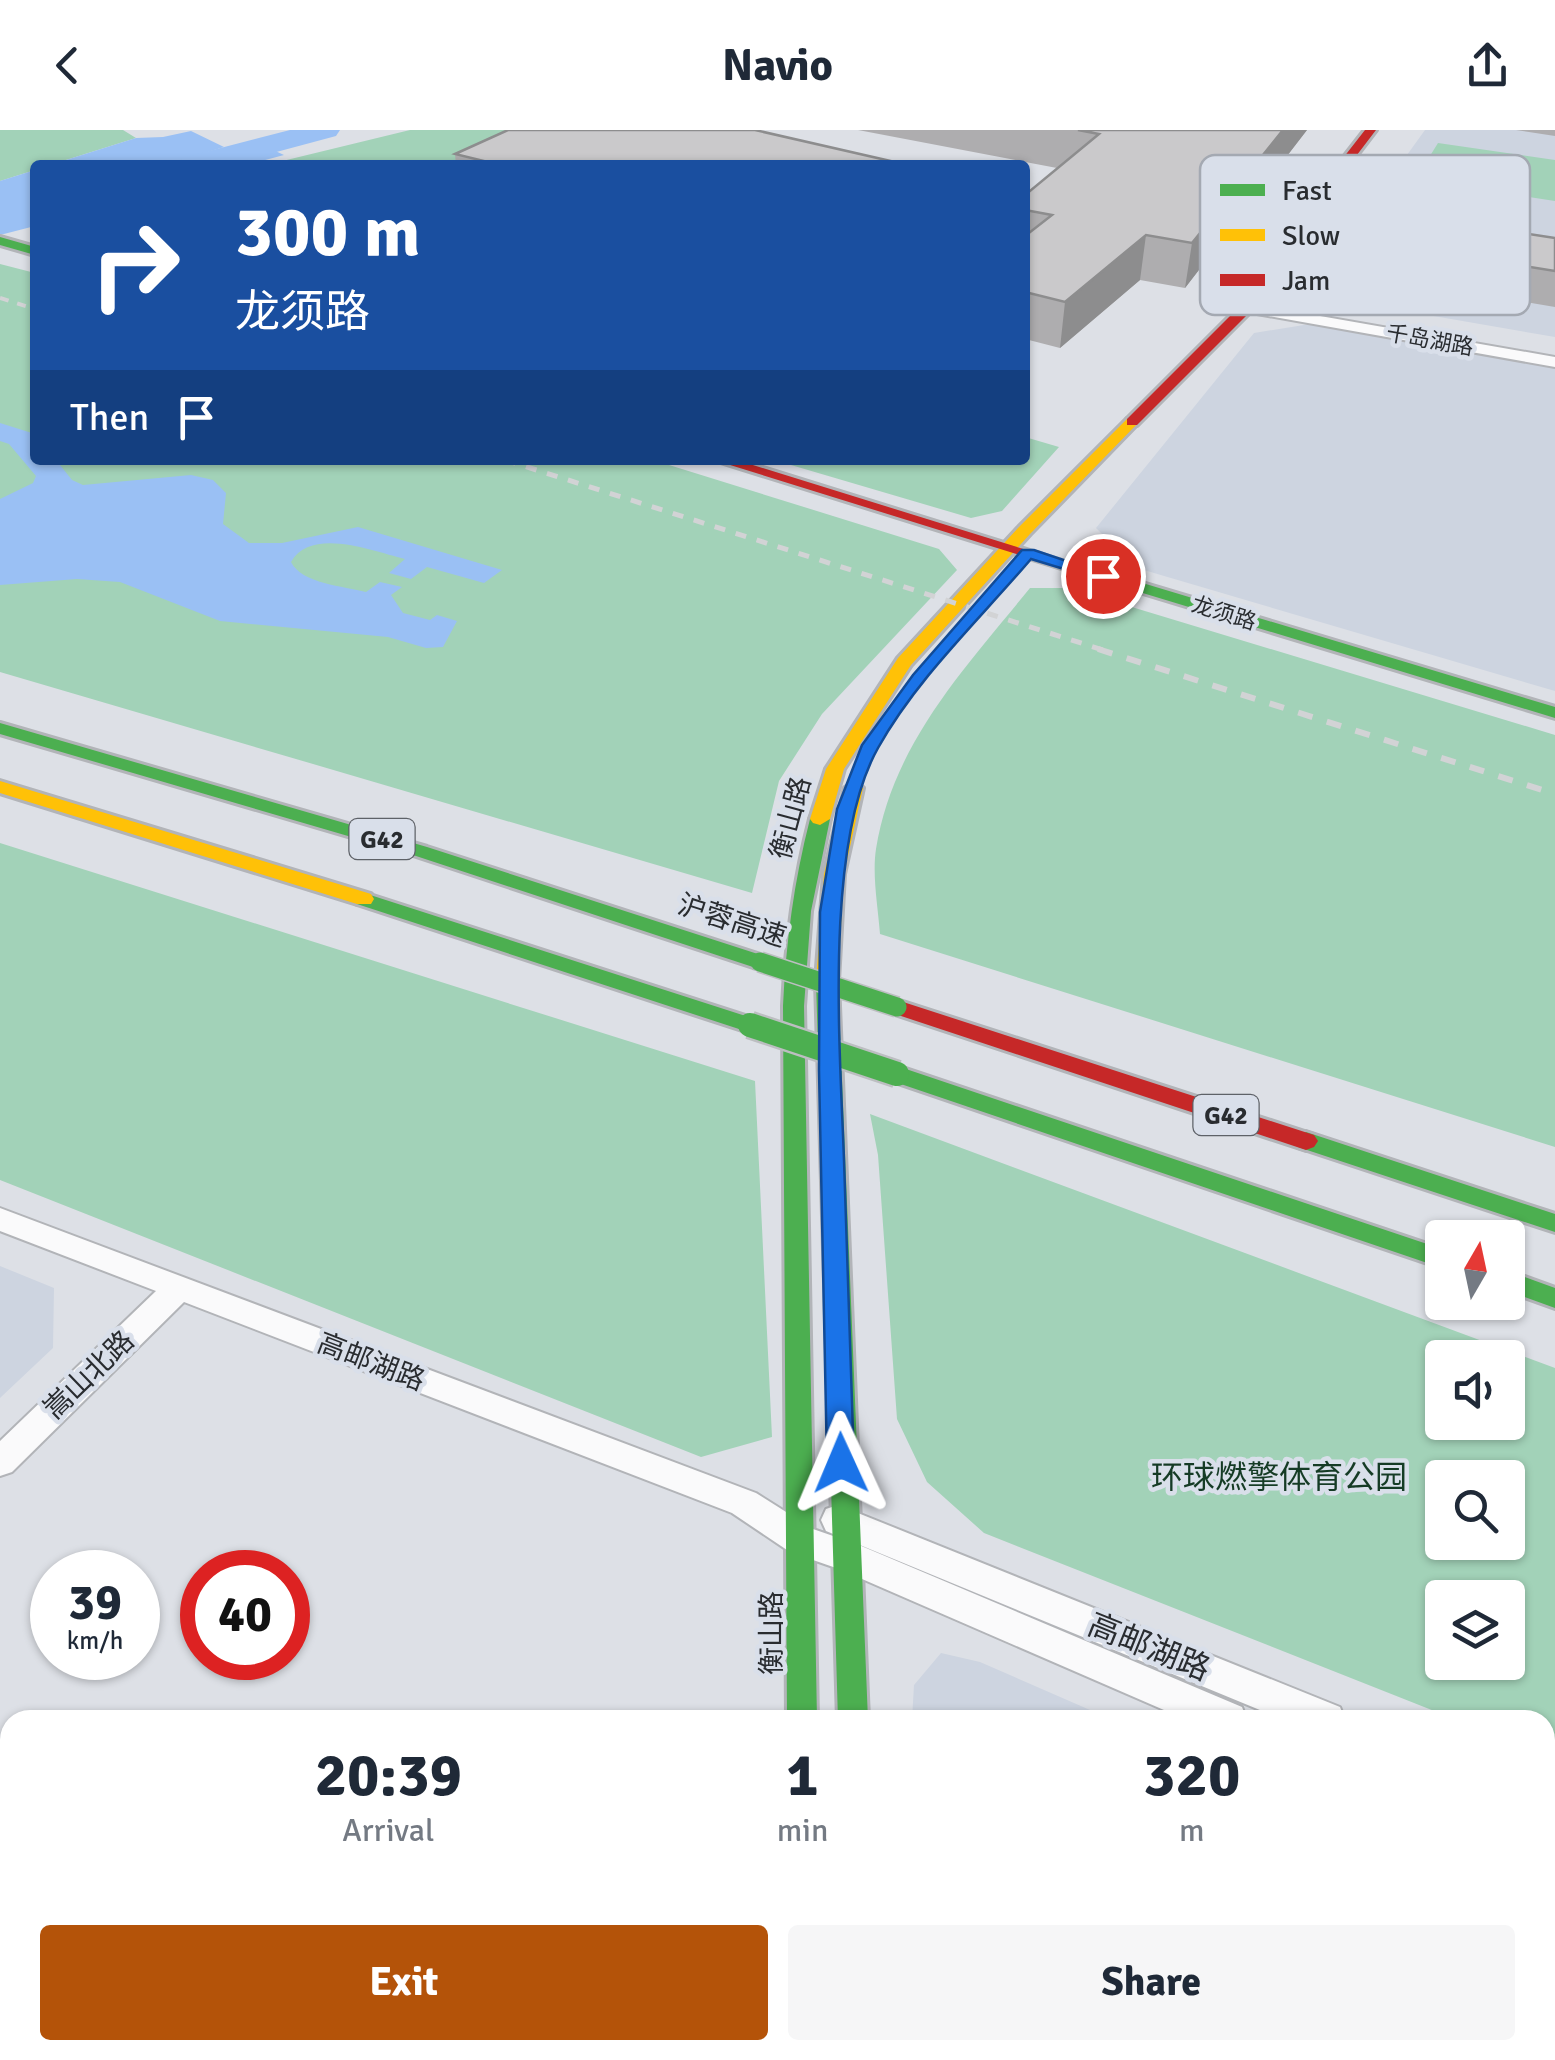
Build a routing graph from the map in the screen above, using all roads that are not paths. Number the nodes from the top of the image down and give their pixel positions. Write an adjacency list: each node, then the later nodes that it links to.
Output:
1 (1371, 130): 3 (main road, 衡山路)
2 (1388, 130): 4 (main road, 衡山路)
3 (1352, 155)
4 (1369, 155)
5 (5, 242): 6 (main road)
6 (30, 250)
7 (1251, 315): 11 (main road, 衡山路)
8 (1285, 315): 9 (street, 千岛湖路)
9 (1555, 362)
10 (738, 465): 11 (main road, 龙须路)
11 (1018, 550): 12 (main road, 龙须路); 22 (main road, 衡山路); 23 (main road, 衡山路)
12 (1555, 714)
13 (0, 728): 16 (main road, 沪蓉高速 / G42, bridge)
14 (0, 787): 17 (main road, G42, bridge)
15 (0, 1219): 18 (street, 高邮湖路)
16 (1555, 1223)
17 (1425, 1253)
18 (178, 1288): 21 (street, 嵩山北路); 22 (street, 高邮湖路)
19 (1525, 1288): 20 (main road)
20 (1555, 1298)
21 (0, 1462)
22 (802, 1526): 23 (street, 高邮湖路); 24 (main road, 衡山路)
23 (845, 1539): 25 (main road, 衡山路); 26 (street, 高邮湖路); 27 (street, 高邮湖路)
24 (802, 1710)
25 (854, 1710)
26 (1208, 1710)
27 (1300, 1710)

